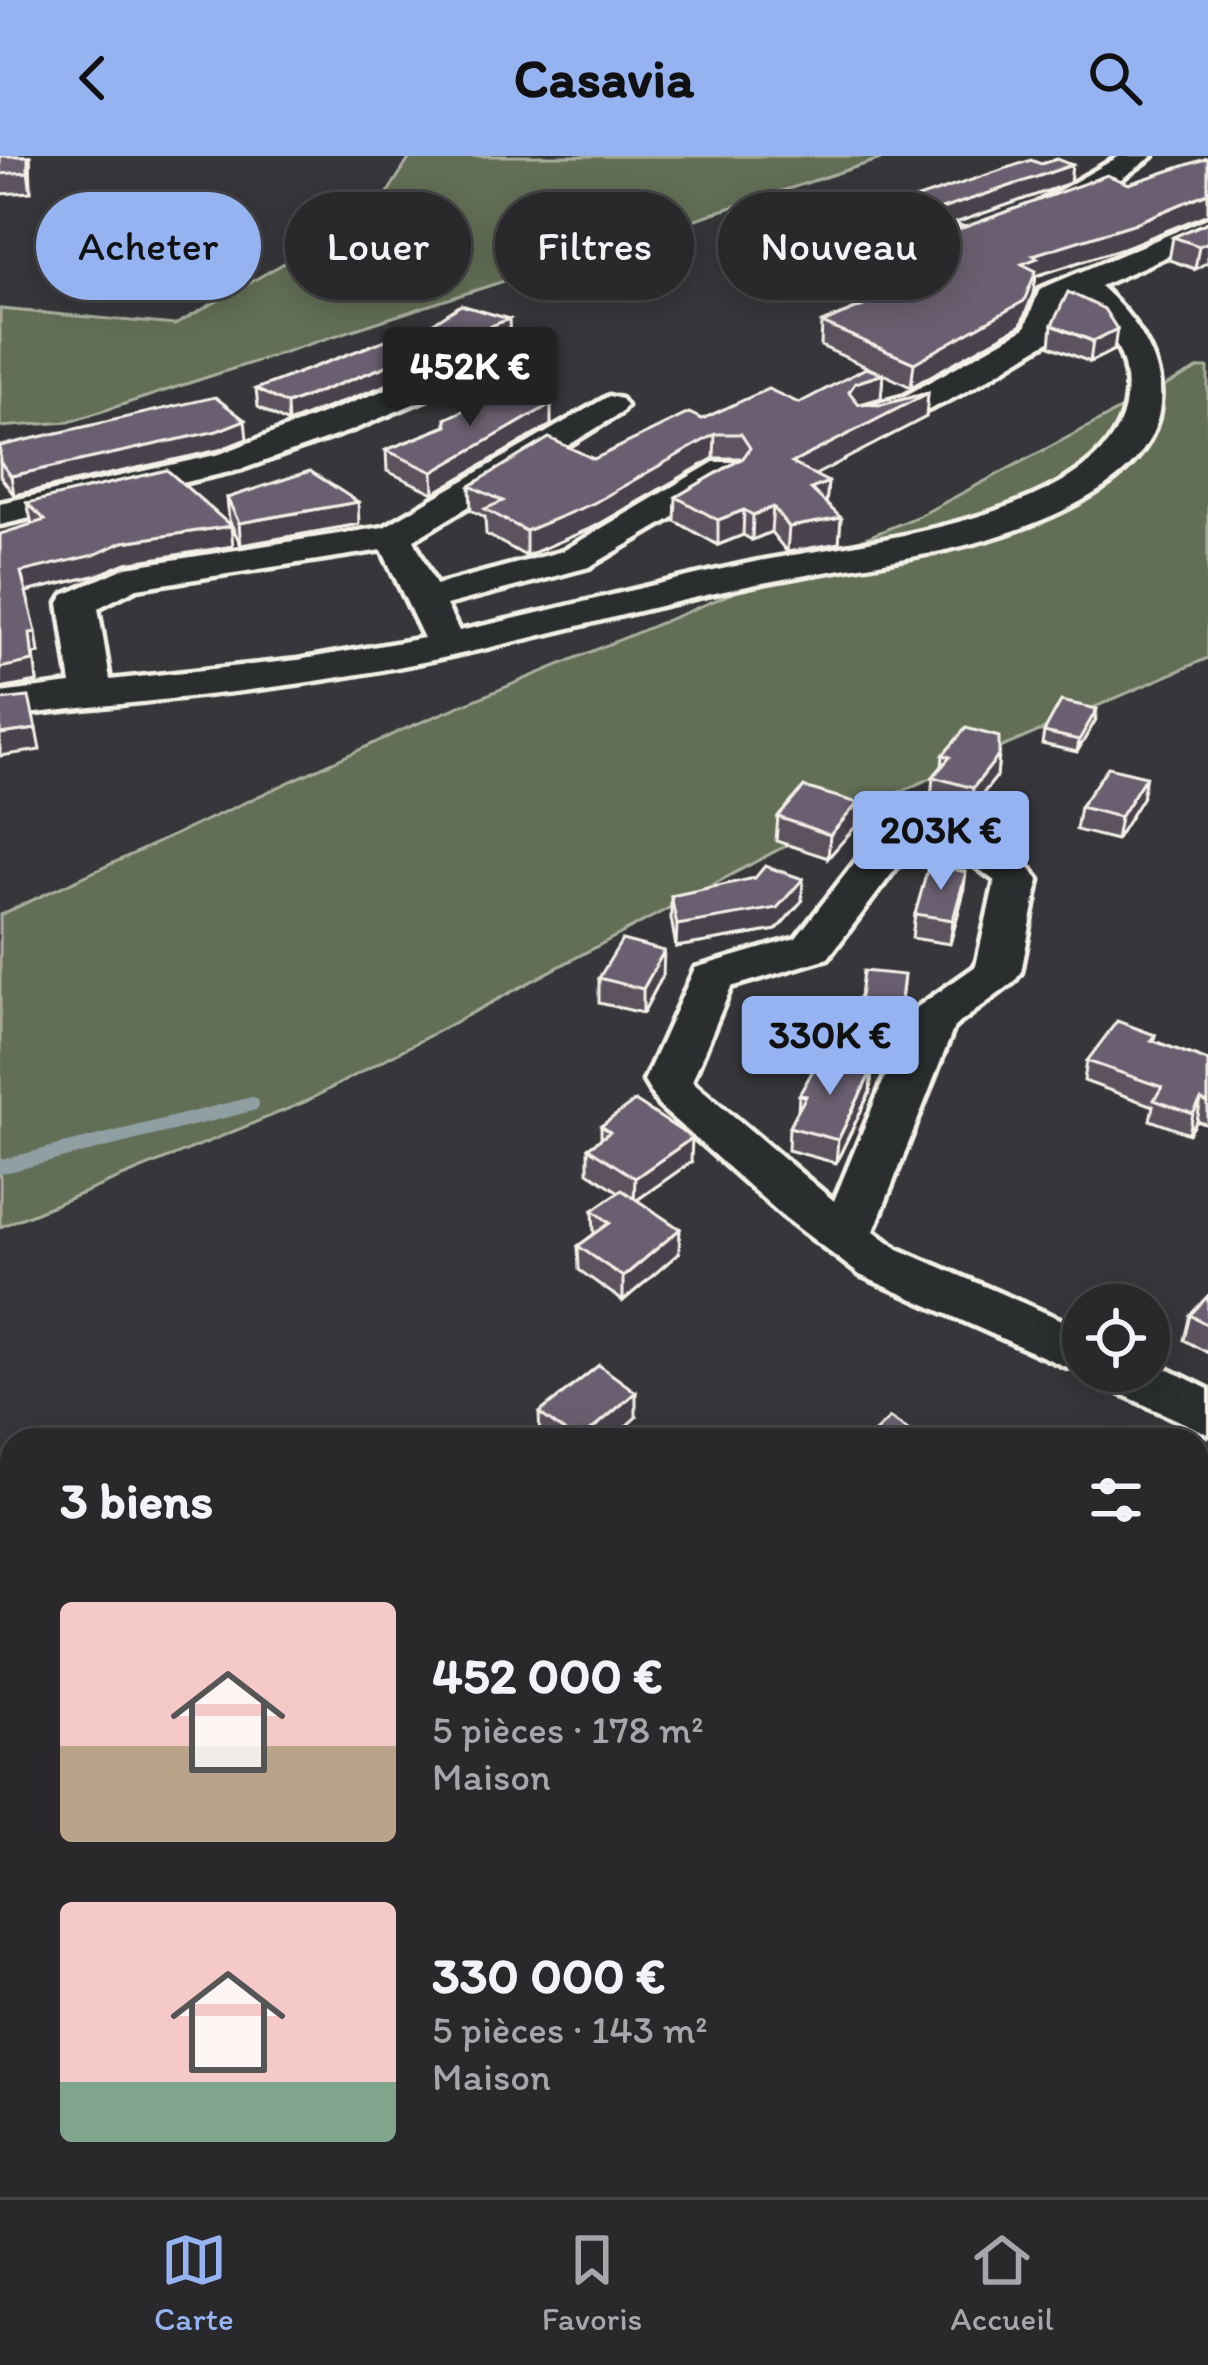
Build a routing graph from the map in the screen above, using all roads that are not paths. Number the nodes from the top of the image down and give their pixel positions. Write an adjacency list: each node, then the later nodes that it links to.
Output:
1 (1139, 156): 3 (street)
2 (1205, 230): 4 (street)
3 (960, 236)
4 (1078, 283): 7 (street); 12 (street)
5 (498, 356): 9 (street)
6 (609, 406): 10 (street)
7 (869, 416)
8 (727, 470): 11 (street)
9 (0, 514)
10 (394, 537): 11 (street); 13 (street)
11 (422, 600): 12 (street)
12 (445, 642): 13 (street)
13 (92, 693): 14 (street)
14 (0, 705)
15 (845, 1238): 15 (street); 16 (street)
16 (1062, 1343)
17 (1165, 1392): 18 (street)
18 (1208, 1413)

